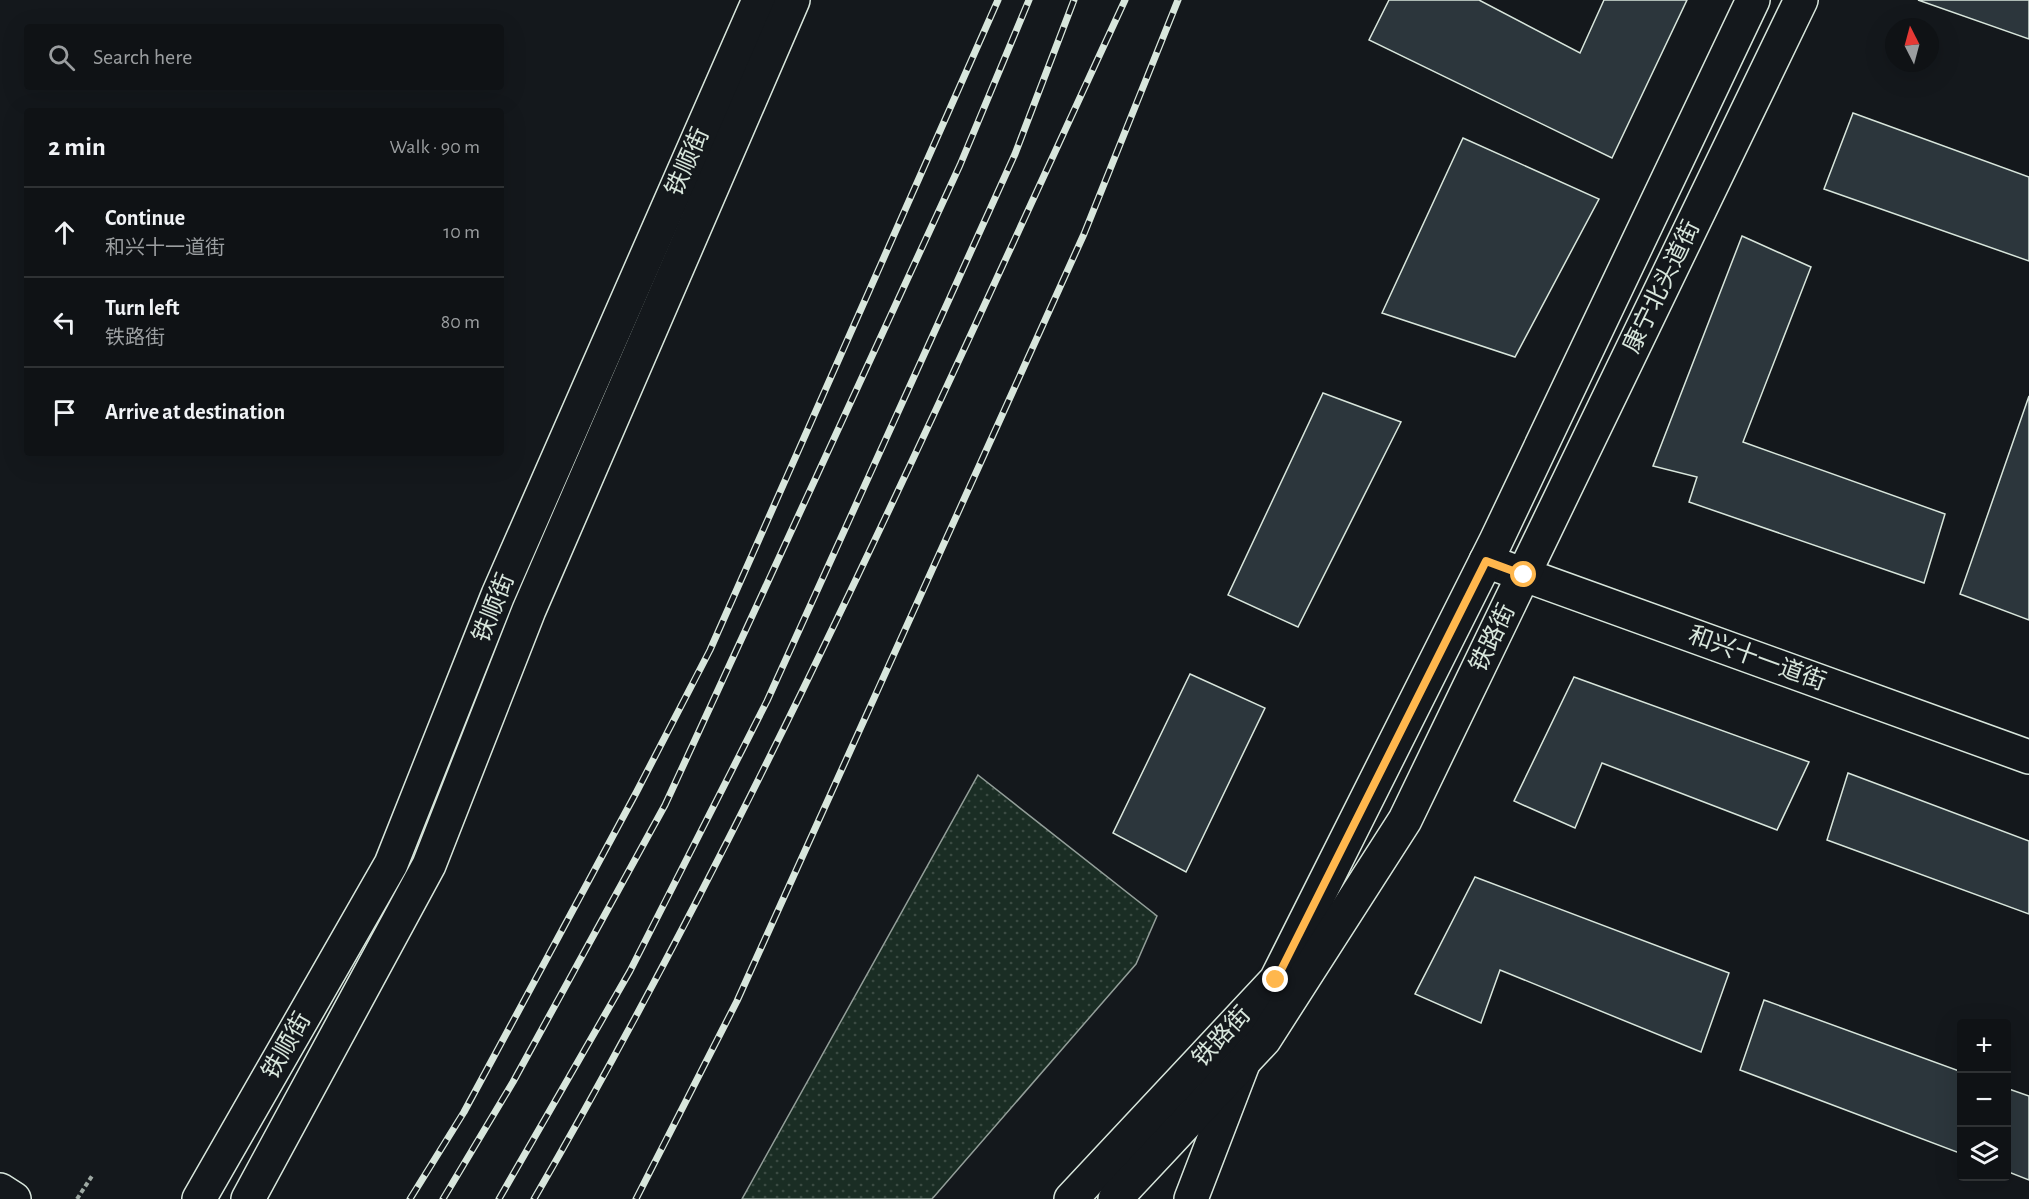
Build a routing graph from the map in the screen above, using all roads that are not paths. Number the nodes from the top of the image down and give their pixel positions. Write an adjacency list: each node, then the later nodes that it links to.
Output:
1 (759, 0): 12 (main road, 铁顺街)
2 (793, 0): 13 (main road, 铁顺街)
3 (1753, 0): 5 (main road, 康宁北头道街)
4 (1801, 0): 6 (main road, 康宁北头道街)
5 (1486, 561): 6 (main road, 和兴十一道街); 8 (main road, 铁路街)
6 (1524, 575): 7 (main road, 和兴十一道街); 9 (main road, 铁路街)
7 (2029, 757)
8 (1276, 980): 9 (main road); 14 (main road, 铁路街)
9 (1244, 1063): 15 (main road, 铁路街); 16 (main road)
10 (0, 1190): 11 (main road)
11 (14, 1199)
12 (199, 1199)
13 (248, 1199)
14 (1071, 1199)
15 (1115, 1199)
16 (1191, 1199)

